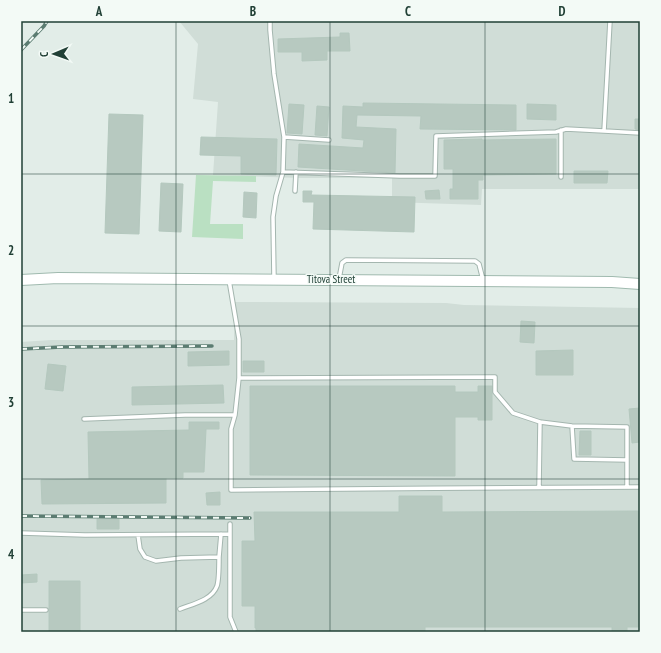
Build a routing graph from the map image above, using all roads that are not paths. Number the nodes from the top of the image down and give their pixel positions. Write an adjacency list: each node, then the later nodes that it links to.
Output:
1 (270, 21): 6 (lane)
2 (610, 21): 4 (lane)
3 (561, 130): 4 (lane); 9 (lane); 10 (lane)
4 (604, 131): 5 (lane)
5 (640, 133)
6 (284, 136): 7 (lane); 8 (lane)
7 (329, 140)
8 (283, 172): 9 (lane); 13 (lane)
9 (296, 172): 11 (lane)
10 (561, 177)
11 (295, 191)
12 (229, 279): 13 (main road, Titova Street); 15 (main road, Titova Street); 18 (lane)
13 (274, 279): 14 (main road, Titova Street)
14 (339, 279): 16 (main road, Titova Street); 16 (lane)
15 (21, 280)
16 (483, 281): 17 (main road, Titova Street)
17 (640, 284)
18 (239, 378): 19 (lane); 21 (lane)
19 (235, 415): 20 (lane); 24 (lane)
20 (84, 419)
21 (540, 422): 22 (lane); 24 (lane)
22 (572, 426): 23 (lane); 23 (lane)
23 (627, 460): 25 (lane)
24 (539, 487): 25 (lane)
25 (627, 487): 26 (lane)
26 (640, 487)
27 (230, 524): 30 (lane)
28 (21, 533): 31 (lane)
29 (221, 534): 30 (lane); 31 (lane); 32 (lane)
30 (230, 534): 36 (lane)
31 (138, 535): 32 (lane)
32 (219, 557): 33 (lane)
33 (180, 608)
34 (21, 610): 35 (lane)
35 (46, 610)
36 (236, 632)

